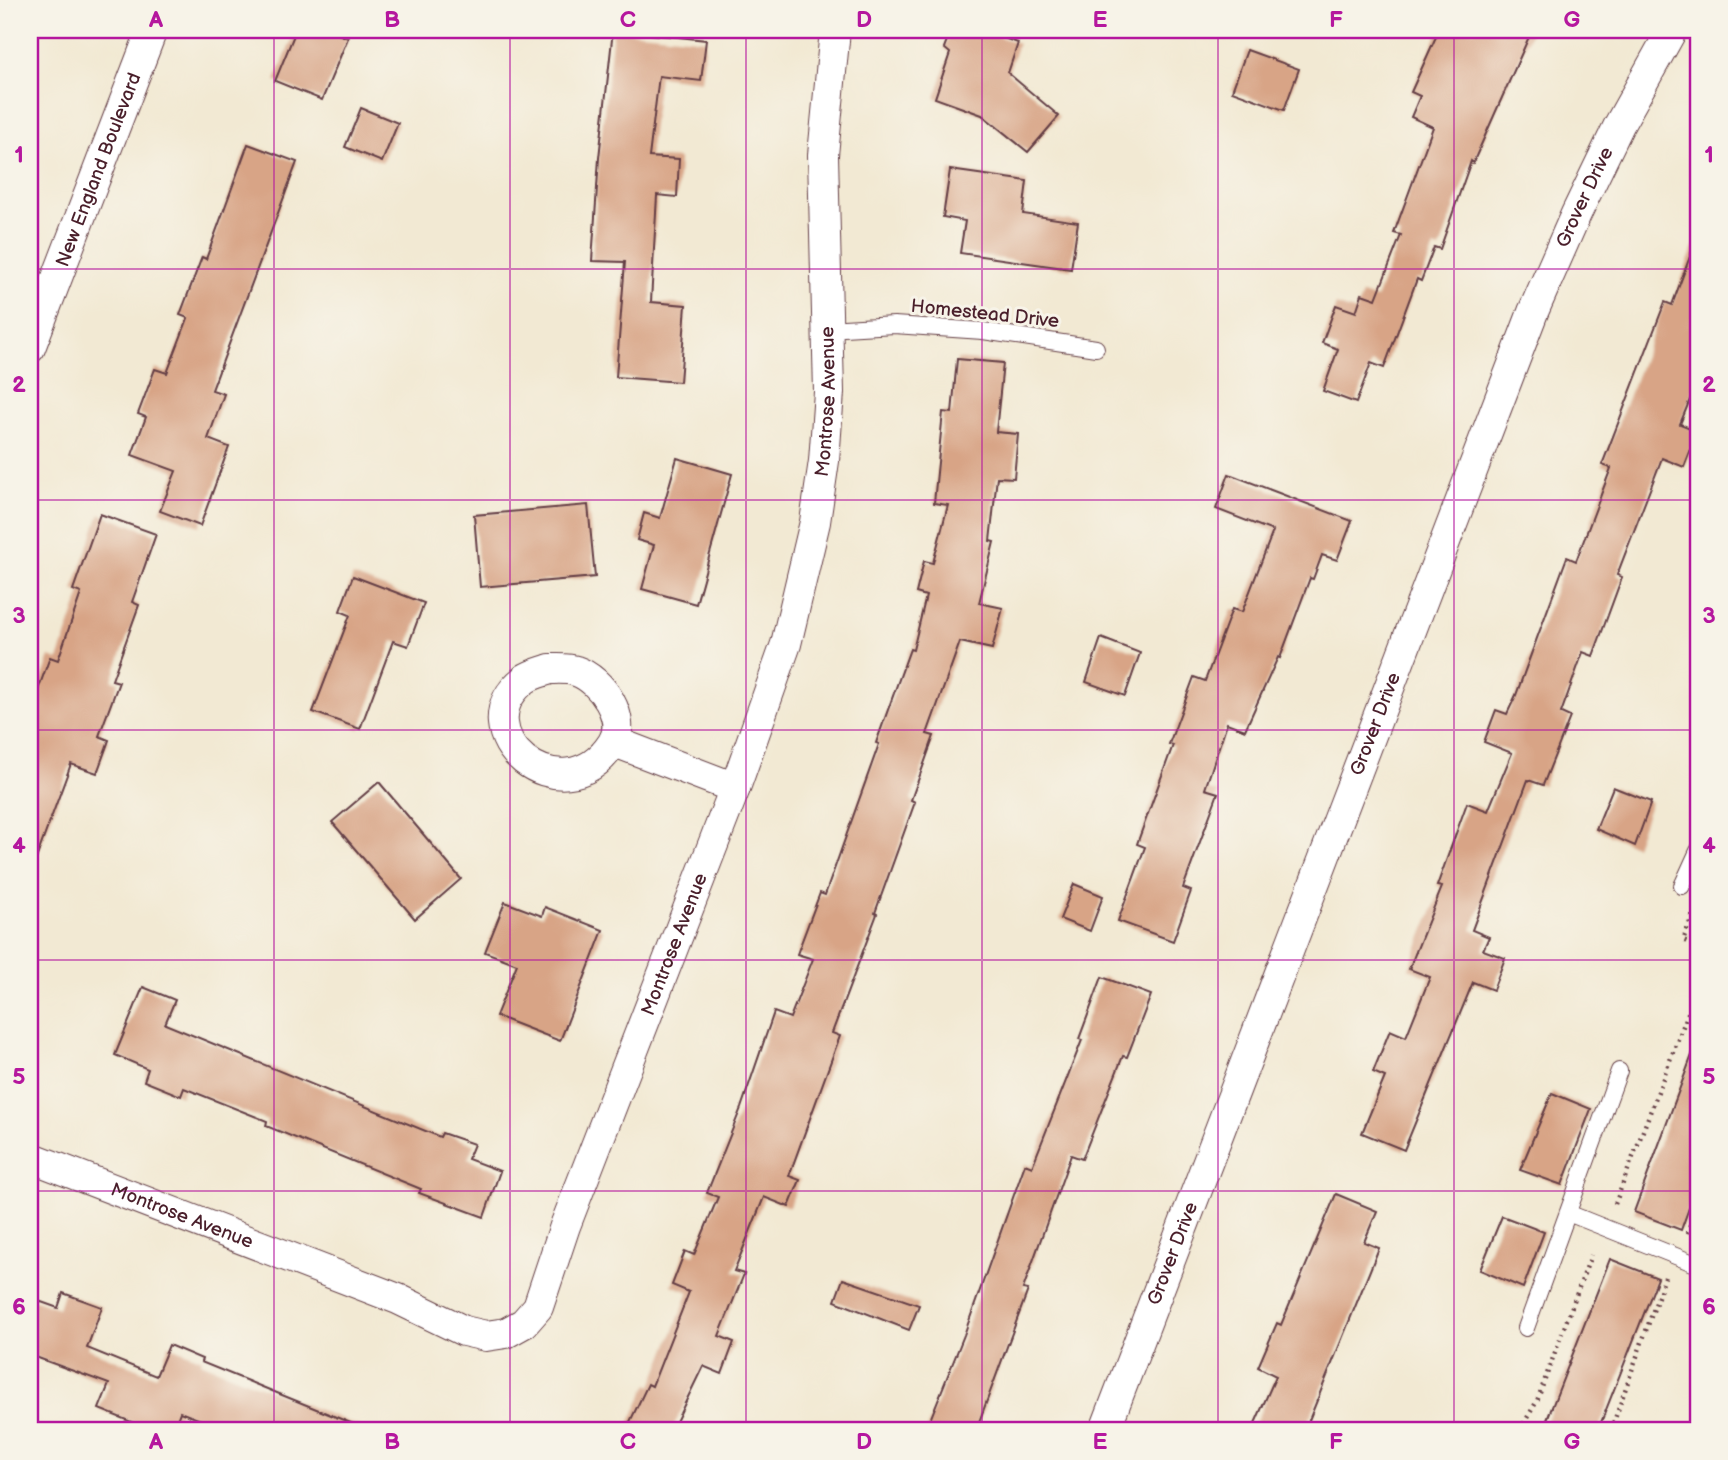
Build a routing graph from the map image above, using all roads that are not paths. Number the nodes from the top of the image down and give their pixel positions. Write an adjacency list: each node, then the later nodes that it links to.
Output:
1 (152, 30): 5 (street, New England Boulevard)
2 (835, 30): 4 (street, Montrose Avenue)
3 (1672, 30): 16 (street, Grover Drive)
4 (827, 329): 6 (lane, Homestead Drive); 8 (street, Montrose Avenue)
5 (30, 348)
6 (1096, 348)
7 (615, 742): 8 (street)
8 (735, 788): 12 (street, Montrose Avenue)
9 (1698, 851): 10 (lane)
10 (1682, 886)
11 (1619, 1071): 13 (lane)
12 (30, 1157)
13 (1568, 1213): 14 (lane); 15 (lane)
14 (1698, 1265)
15 (1526, 1328)
16 (1105, 1430)

